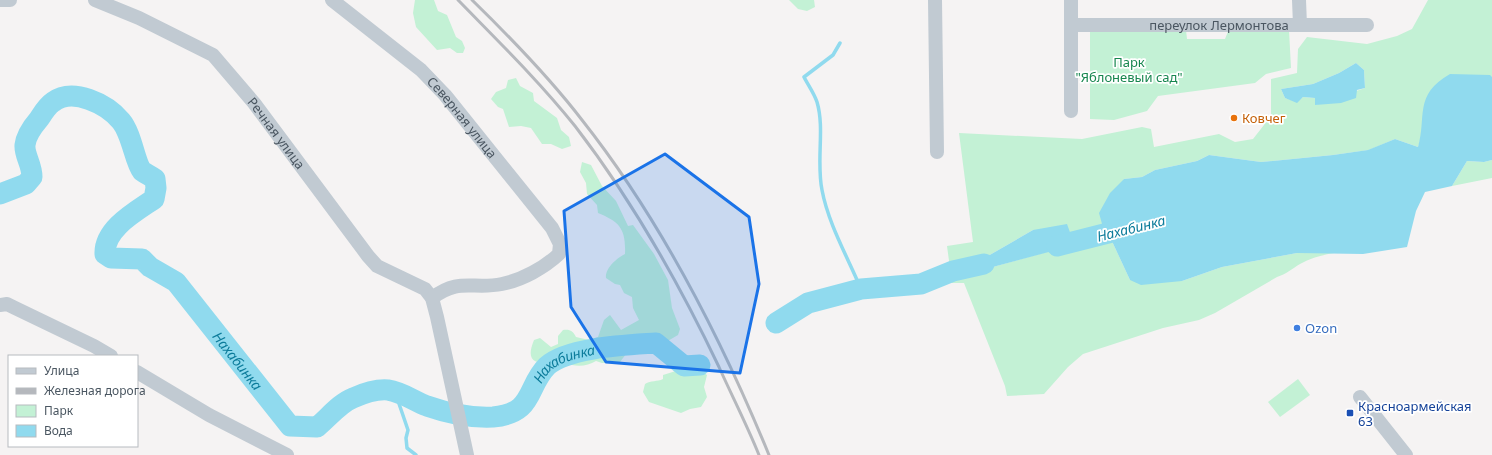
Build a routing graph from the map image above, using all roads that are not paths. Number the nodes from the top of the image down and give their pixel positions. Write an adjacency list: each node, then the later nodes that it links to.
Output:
1 (0, 0): 2 (street)
2 (10, 0)
3 (95, 0): 13 (street, Речная улица)
4 (332, 0): 13 (street, Северная улица)
5 (934, 0): 12 (street)
6 (1071, 0): 8 (street)
7 (1299, 0): 9 (street)
8 (1071, 25): 9 (street, переулок Лермонтова); 11 (street)
9 (1300, 25): 10 (street, переулок Лермонтова)
10 (1367, 25)
11 (1071, 111)
12 (937, 152)
13 (432, 298): 19 (street)
14 (3, 304): 15 (street)
15 (109, 355)
16 (138, 373): 18 (street)
17 (1360, 397): 20 (street)
18 (287, 455)
19 (467, 455)
20 (1406, 455)

